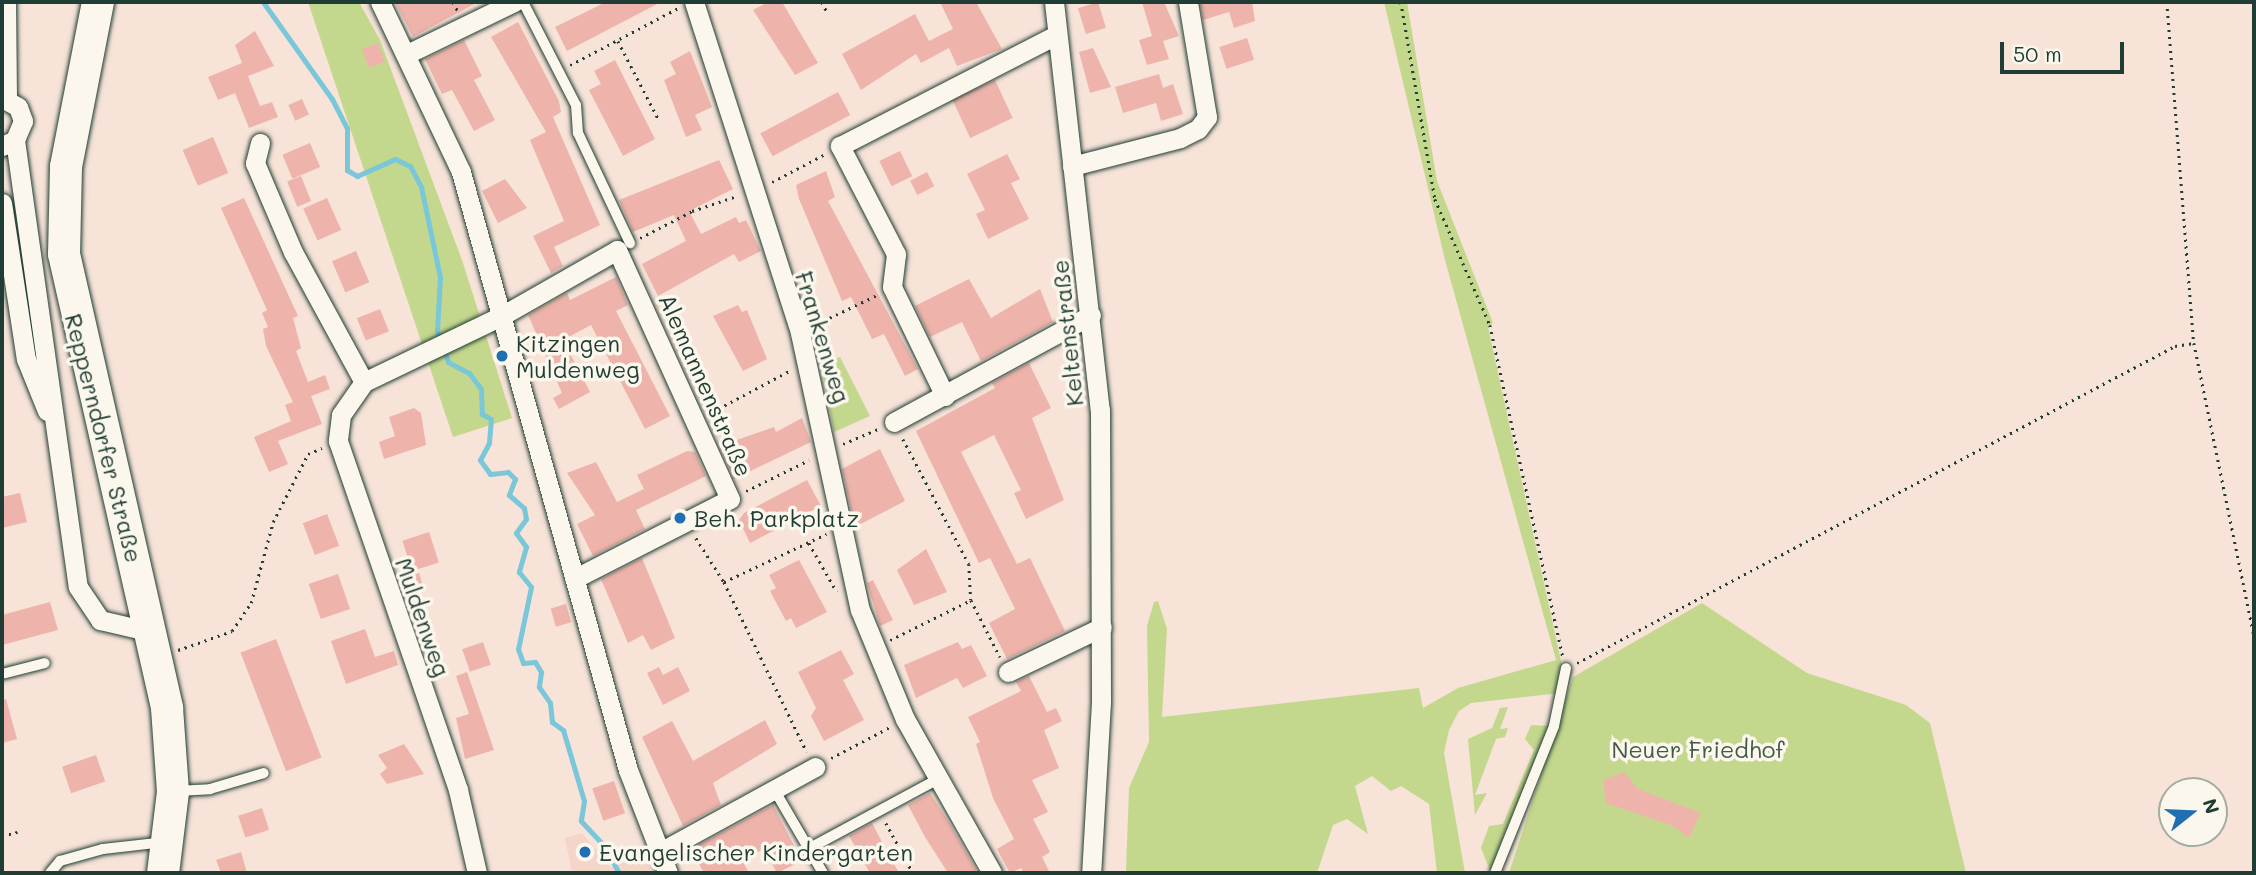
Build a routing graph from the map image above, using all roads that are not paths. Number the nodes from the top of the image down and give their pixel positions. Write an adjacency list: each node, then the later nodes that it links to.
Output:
1 (6, 2): 11 (street)
2 (98, 2): 25 (main road, Repperndorfer Straße)
3 (380, 2): 10 (street)
4 (514, 2): 10 (street)
5 (523, 2): 16 (lane)
6 (692, 2): 32 (street, Frankenweg)
7 (1054, 2): 9 (street, Keltenstraße)
8 (1188, 2): 14 (street)
9 (1056, 35): 14 (street, Keltenstraße); 20 (street)
10 (407, 54): 17 (street)
11 (4, 98): 12 (street)
12 (8, 143): 21 (street)
13 (260, 143): 19 (street)
14 (1072, 166): 18 (street, Keltenstraße)
15 (2, 204): 21 (street)
16 (631, 243)
17 (503, 315): 19 (street); 23 (street); 23 (street, Alemannenstraße)
18 (1091, 315): 20 (street); 24 (street, Keltenstraße)
19 (365, 382): 40 (street, Muldenweg)
20 (945, 396): 22 (street)
21 (53, 417): 25 (street)
22 (894, 422)
23 (574, 579): 37 (street)
24 (1102, 627): 28 (street); 44 (street, Keltenstraße)
25 (154, 644): 34 (main road, Repperndorfer Straße)
26 (45, 663): 29 (lane)
27 (1566, 668): 45 (lane)
28 (1008, 672)
29 (2, 674)
30 (815, 767): 33 (street)
31 (264, 773): 34 (lane)
32 (938, 779): 36 (lane); 43 (street, Frankenweg)
33 (775, 791): 36 (lane); 37 (street)
34 (173, 792): 35 (main road, Repperndorfer Straße)
35 (168, 842): 38 (lane); 39 (main road, Repperndorfer Straße)
36 (810, 848): 42 (lane)
37 (660, 852): 41 (street)
38 (50, 873)
39 (163, 873)
40 (477, 873)
41 (668, 873)
42 (823, 873)
43 (992, 873)
44 (1091, 873)
45 (1495, 873)

